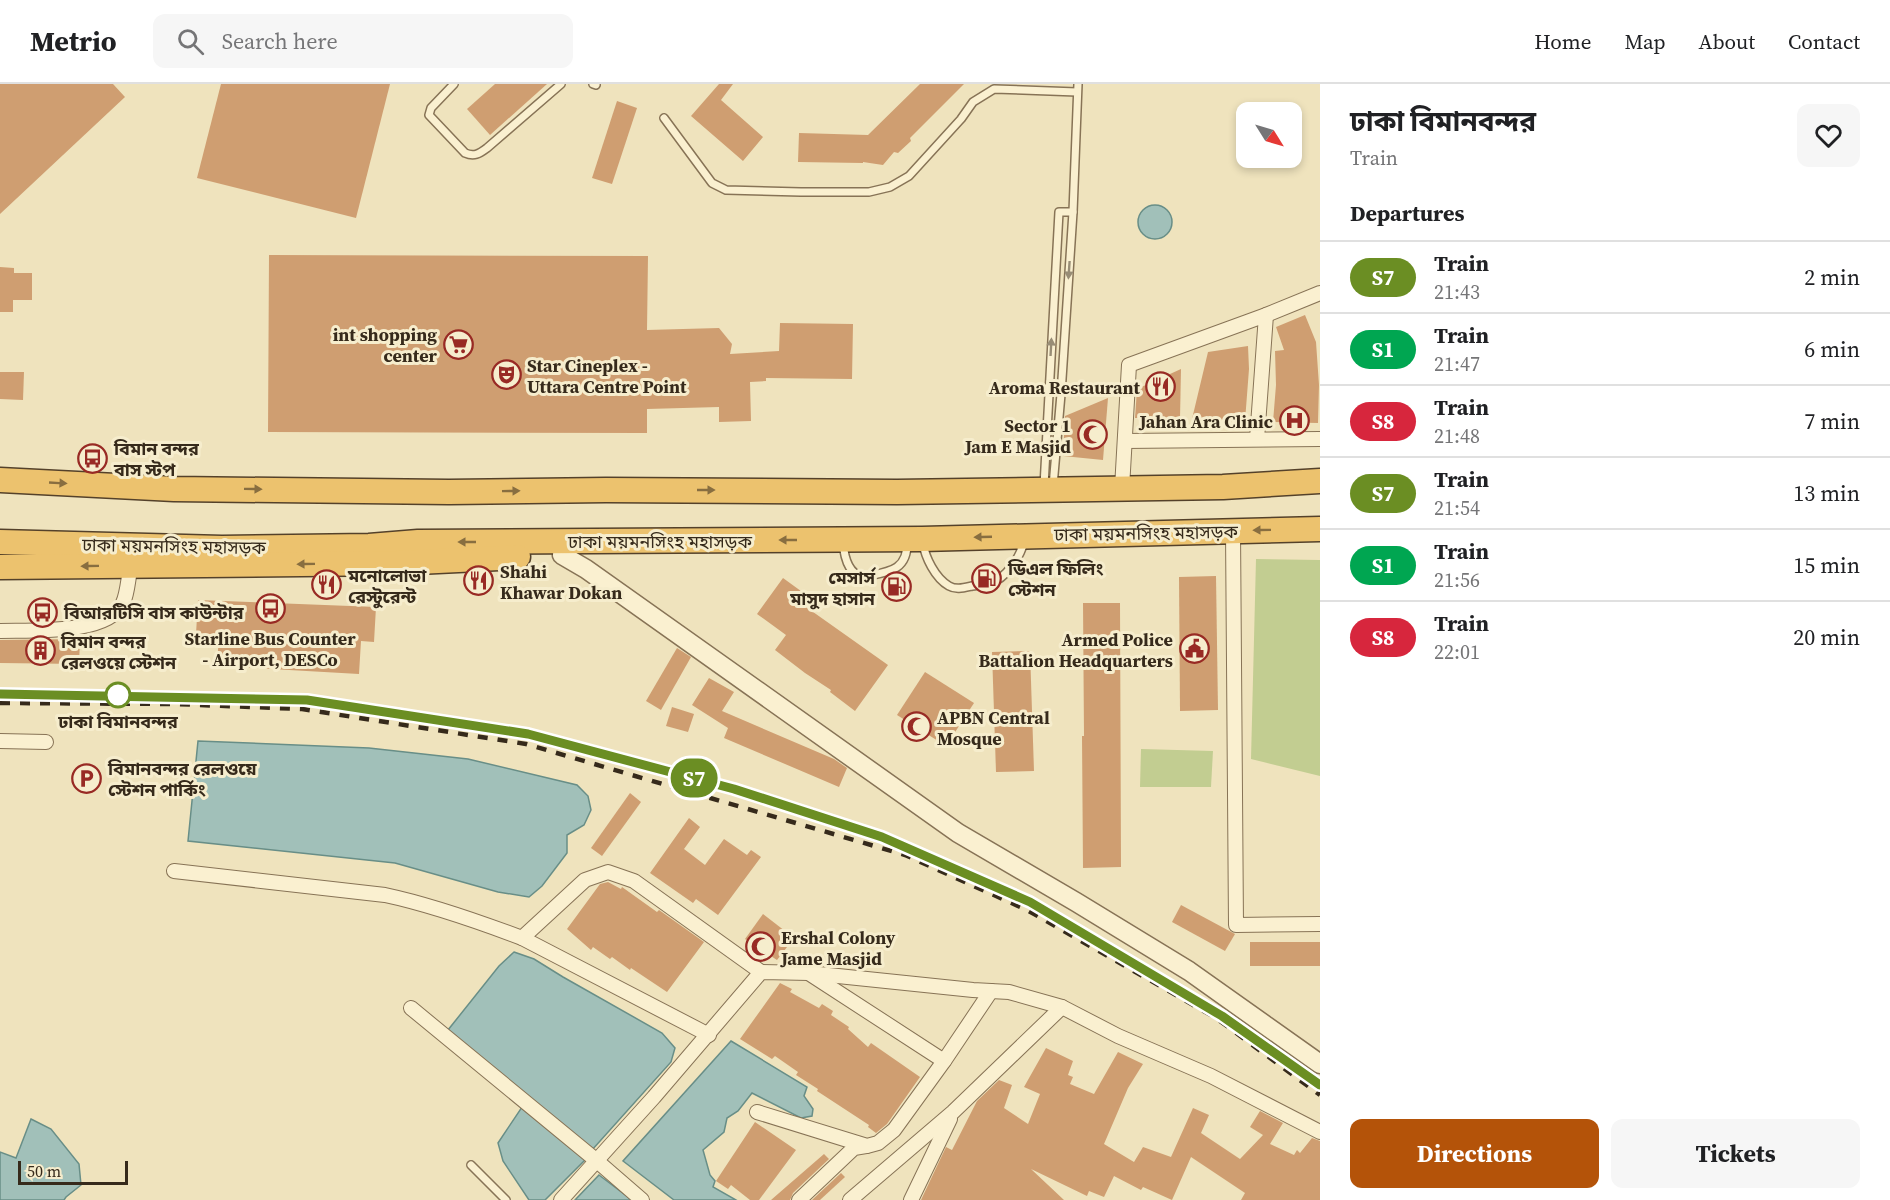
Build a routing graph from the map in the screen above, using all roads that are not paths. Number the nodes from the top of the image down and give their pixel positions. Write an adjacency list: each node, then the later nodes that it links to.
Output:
1 (454, 84): 2 (lane)
2 (561, 84)
3 (994, 86): 4 (lane); 5 (lane)
4 (1077, 88): 6 (lane)
5 (664, 118)
6 (1073, 212): 15 (lane, one-way to 15); 15 (lane, one-way to 6)
7 (1320, 293): 8 (street)
8 (1266, 315): 9 (street); 11 (street)
9 (1257, 440): 10 (street); 11 (street)
10 (1320, 440)
11 (1125, 441): 14 (street)
12 (0, 480): 15 (highway, one-way to 15)
13 (1320, 482): 14 (highway)
14 (1122, 488): 15 (highway)
15 (1048, 489)
16 (1320, 529): 17 (highway, ঢাকা ময়মনসিংহ মহাসড়ক, one-way to 17)
17 (1233, 531): 18 (highway, ঢাকা ময়মনসিংহ মহাসড়ক); 30 (street)
18 (1026, 535): 19 (highway, ঢাকা ময়মনসিংহ মহাসড়ক, one-way to 19); 19 (lane)
19 (914, 539): 20 (highway, ঢাকা ময়মনসিংহ মহাসড়ক); 20 (lane)
20 (843, 540): 21 (highway, ঢাকা ময়মনসিংহ মহাসড়ক, one-way to 21)
21 (615, 541): 22 (highway, ঢাকা ময়মনসিংহ মহাসড়ক, one-way to 22); 23 (highway)
22 (0, 542)
23 (562, 555): 24 (highway, one-way to 24); 39 (street)
24 (131, 566): 25 (highway, one-way to 25); 26 (street)
25 (0, 567)
26 (0, 631)
27 (0, 741): 28 (street)
28 (46, 742)
29 (174, 871): 31 (street)
30 (1320, 924)
31 (522, 938): 32 (street); 37 (street)
32 (761, 972): 33 (street); 37 (street)
33 (808, 973): 34 (street); 38 (street)
34 (991, 991): 35 (street); 38 (street)
35 (1062, 1007): 41 (street); 42 (street)
36 (411, 1008): 44 (street)
37 (709, 1035): 44 (street)
38 (944, 1061): 43 (street)
39 (1320, 1064)
40 (757, 1112): 43 (street)
41 (953, 1112): 50 (street); 51 (street)
42 (1320, 1132)
43 (867, 1146): 49 (street)
44 (597, 1161): 47 (street); 48 (street)
45 (471, 1165): 46 (lane)
46 (506, 1200)
47 (561, 1200)
48 (642, 1200)
49 (799, 1200)
50 (850, 1200)
51 (911, 1200)

